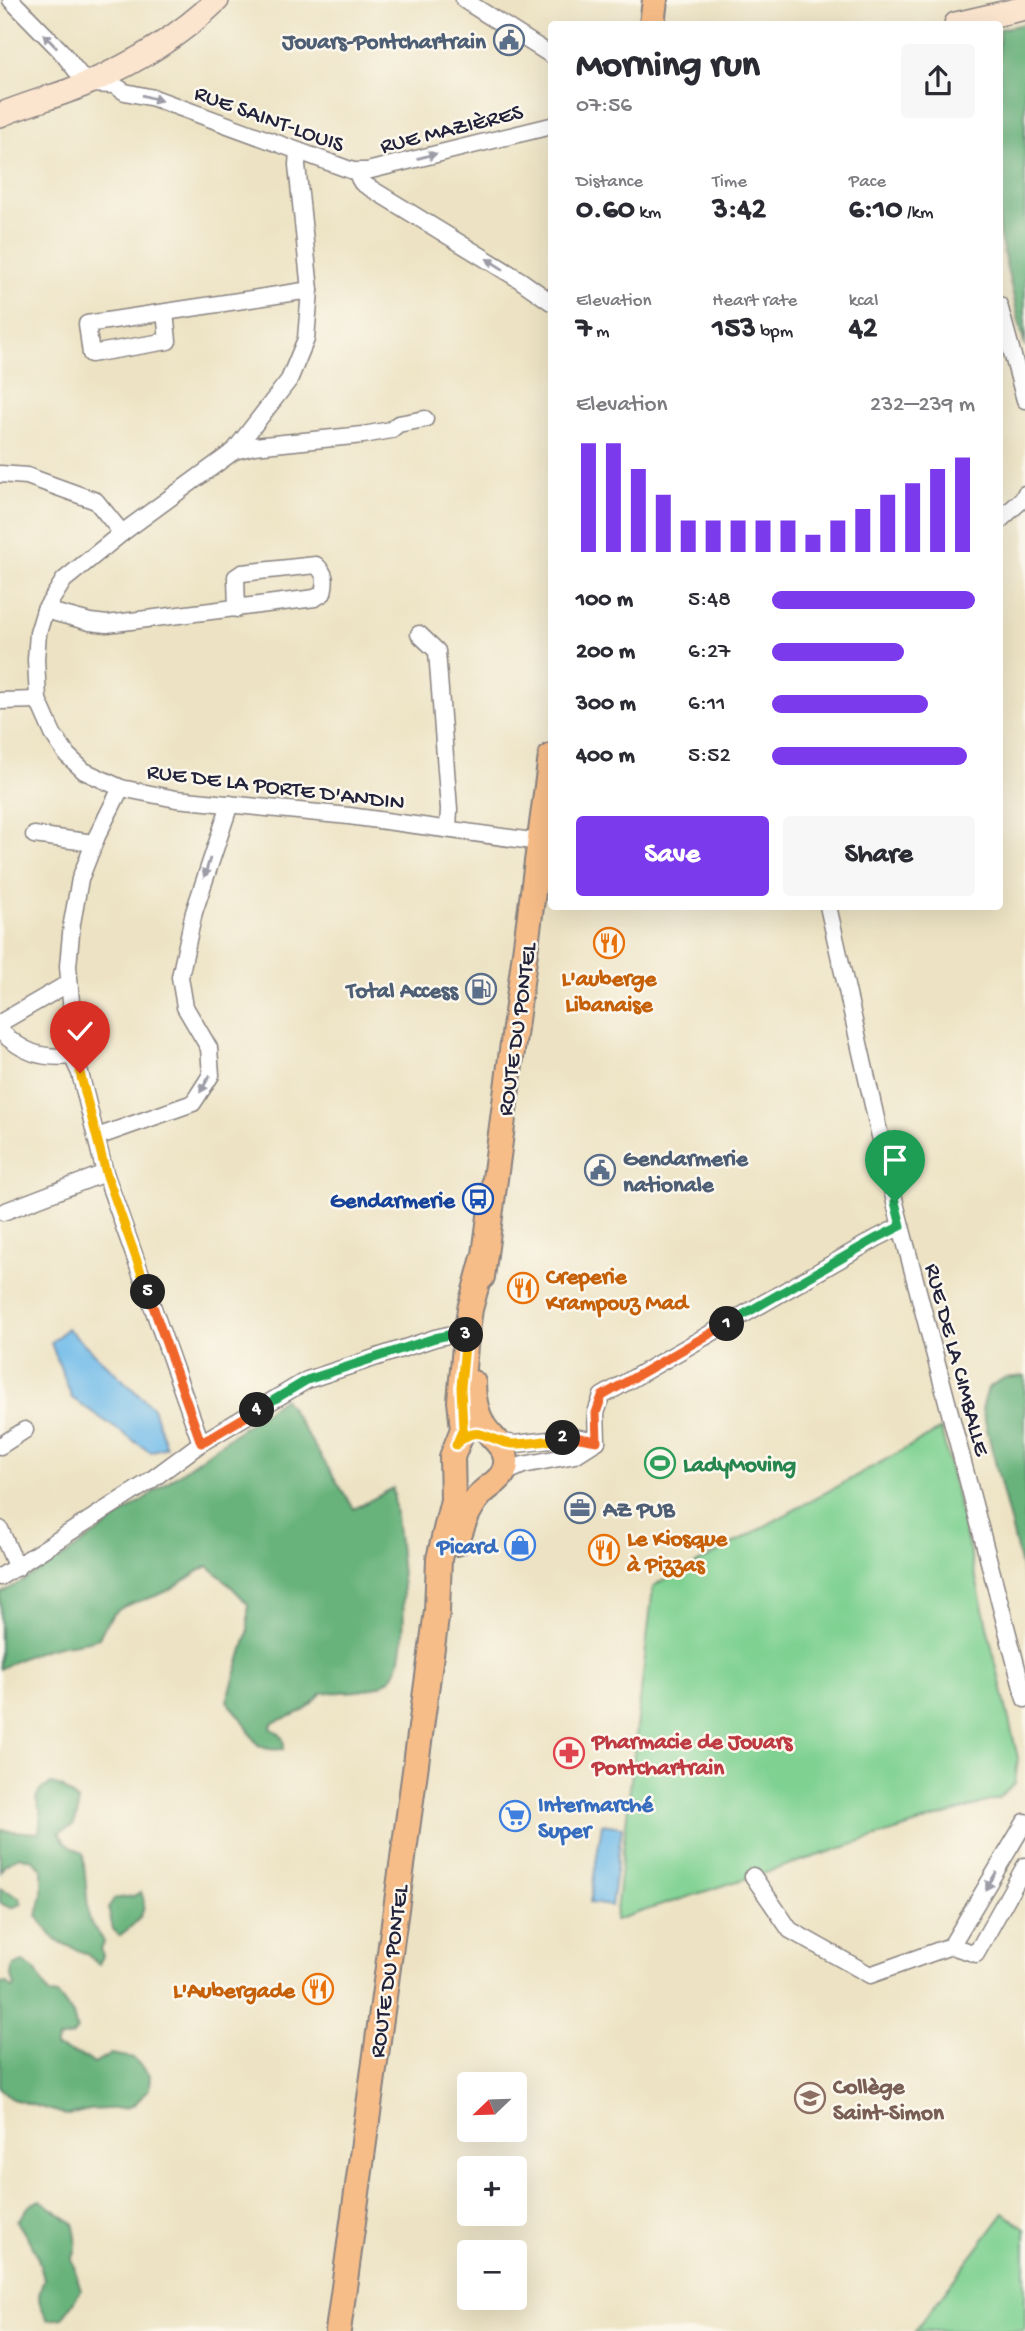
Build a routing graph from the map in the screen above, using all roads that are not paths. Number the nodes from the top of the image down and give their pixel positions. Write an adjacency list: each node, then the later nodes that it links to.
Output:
1 (11, 0): 9 (street, one-way to 1)
2 (217, 0): 9 (street)
3 (464, 0): 8 (street)
4 (655, 0): 6 (main road)
5 (1025, 8): 7 (street)
6 (652, 21)
7 (969, 21)
8 (548, 53)
9 (87, 83): 10 (street); 12 (street, RUE SAINT-LOUIS, one-way to 12)
10 (0, 115)
11 (548, 127): 13 (street, RUE MAZIÈRES, one-way to 11)
12 (298, 151): 13 (street, RUE SAINT-LOUIS); 14 (street, RUE DE LA PORTE D'ANDIN)
13 (360, 172): 15 (street, RUE SAINT-LOUIS, one-way to 13)
14 (310, 290): 16 (street); 20 (street, RUE DE LA PORTE D'ANDIN)
15 (548, 300)
16 (165, 312): 16 (street)
17 (1003, 320): 18 (street)
18 (1025, 400)
19 (425, 419): 20 (street)
20 (234, 451): 24 (street, RUE DE LA PORTE D'ANDIN)
21 (0, 474): 24 (street)
22 (1025, 494): 23 (street)
23 (1003, 517)
24 (122, 533): 26 (street, RUE DE LA PORTE D'ANDIN)
25 (237, 609): 25 (street); 26 (street)
26 (45, 610): 28 (street, RUE DE LA PORTE D'ANDIN)
27 (419, 634): 33 (street)
28 (38, 700): 29 (street); 30 (street, RUE DE LA PORTE D'ANDIN)
29 (0, 701)
30 (121, 788): 31 (street, RUE DE LA PORTE D'ANDIN); 35 (street)
31 (230, 804): 33 (street, RUE DE LA PORTE D'ANDIN); 42 (street, one-way to 42)
32 (548, 808): 36 (main road, ROUTE DU PONTEL)
33 (449, 829): 36 (street, RUE DE LA PORTE D'ANDIN)
34 (34, 835): 35 (street)
35 (94, 843): 38 (street)
36 (546, 843): 46 (main road, ROUTE DU PONTEL)
37 (829, 910): 45 (street, RUE DE LA CIMBALLE)
38 (69, 983): 39 (street); 41 (street)
39 (0, 1023)
40 (0, 1031): 41 (street)
41 (72, 1056): 42 (street)
42 (97, 1137): 43 (street)
43 (106, 1173): 44 (street); 51 (street)
44 (3, 1212)
45 (901, 1226): 50 (street); 59 (street, RUE DE LA CIMBALLE)
46 (483, 1261): 47 (main road, ROUTE DU PONTEL); 49 (main road, ROUTE DU PONTEL)
47 (466, 1335): 51 (street); 53 (main road, ROUTE DU PONTEL)
48 (25, 1430): 52 (street)
49 (494, 1438): 50 (street); 53 (main road); 54 (main road, ROUTE DU PONTEL)
50 (597, 1441): 54 (street)
51 (201, 1443): 56 (street)
52 (0, 1446)
53 (454, 1455): 54 (main road); 58 (main road, ROUTE DU PONTEL)
54 (495, 1480): 58 (main road, ROUTE DU PONTEL)
55 (0, 1529): 56 (street)
56 (17, 1568): 57 (street)
57 (0, 1577)
58 (437, 1611): 64 (main road, ROUTE DU PONTEL)
59 (1025, 1699)
60 (1025, 1822): 63 (street, one-way to 63)
61 (1025, 1866): 63 (street)
62 (753, 1876): 63 (street)
63 (951, 1946)
64 (338, 2331)

